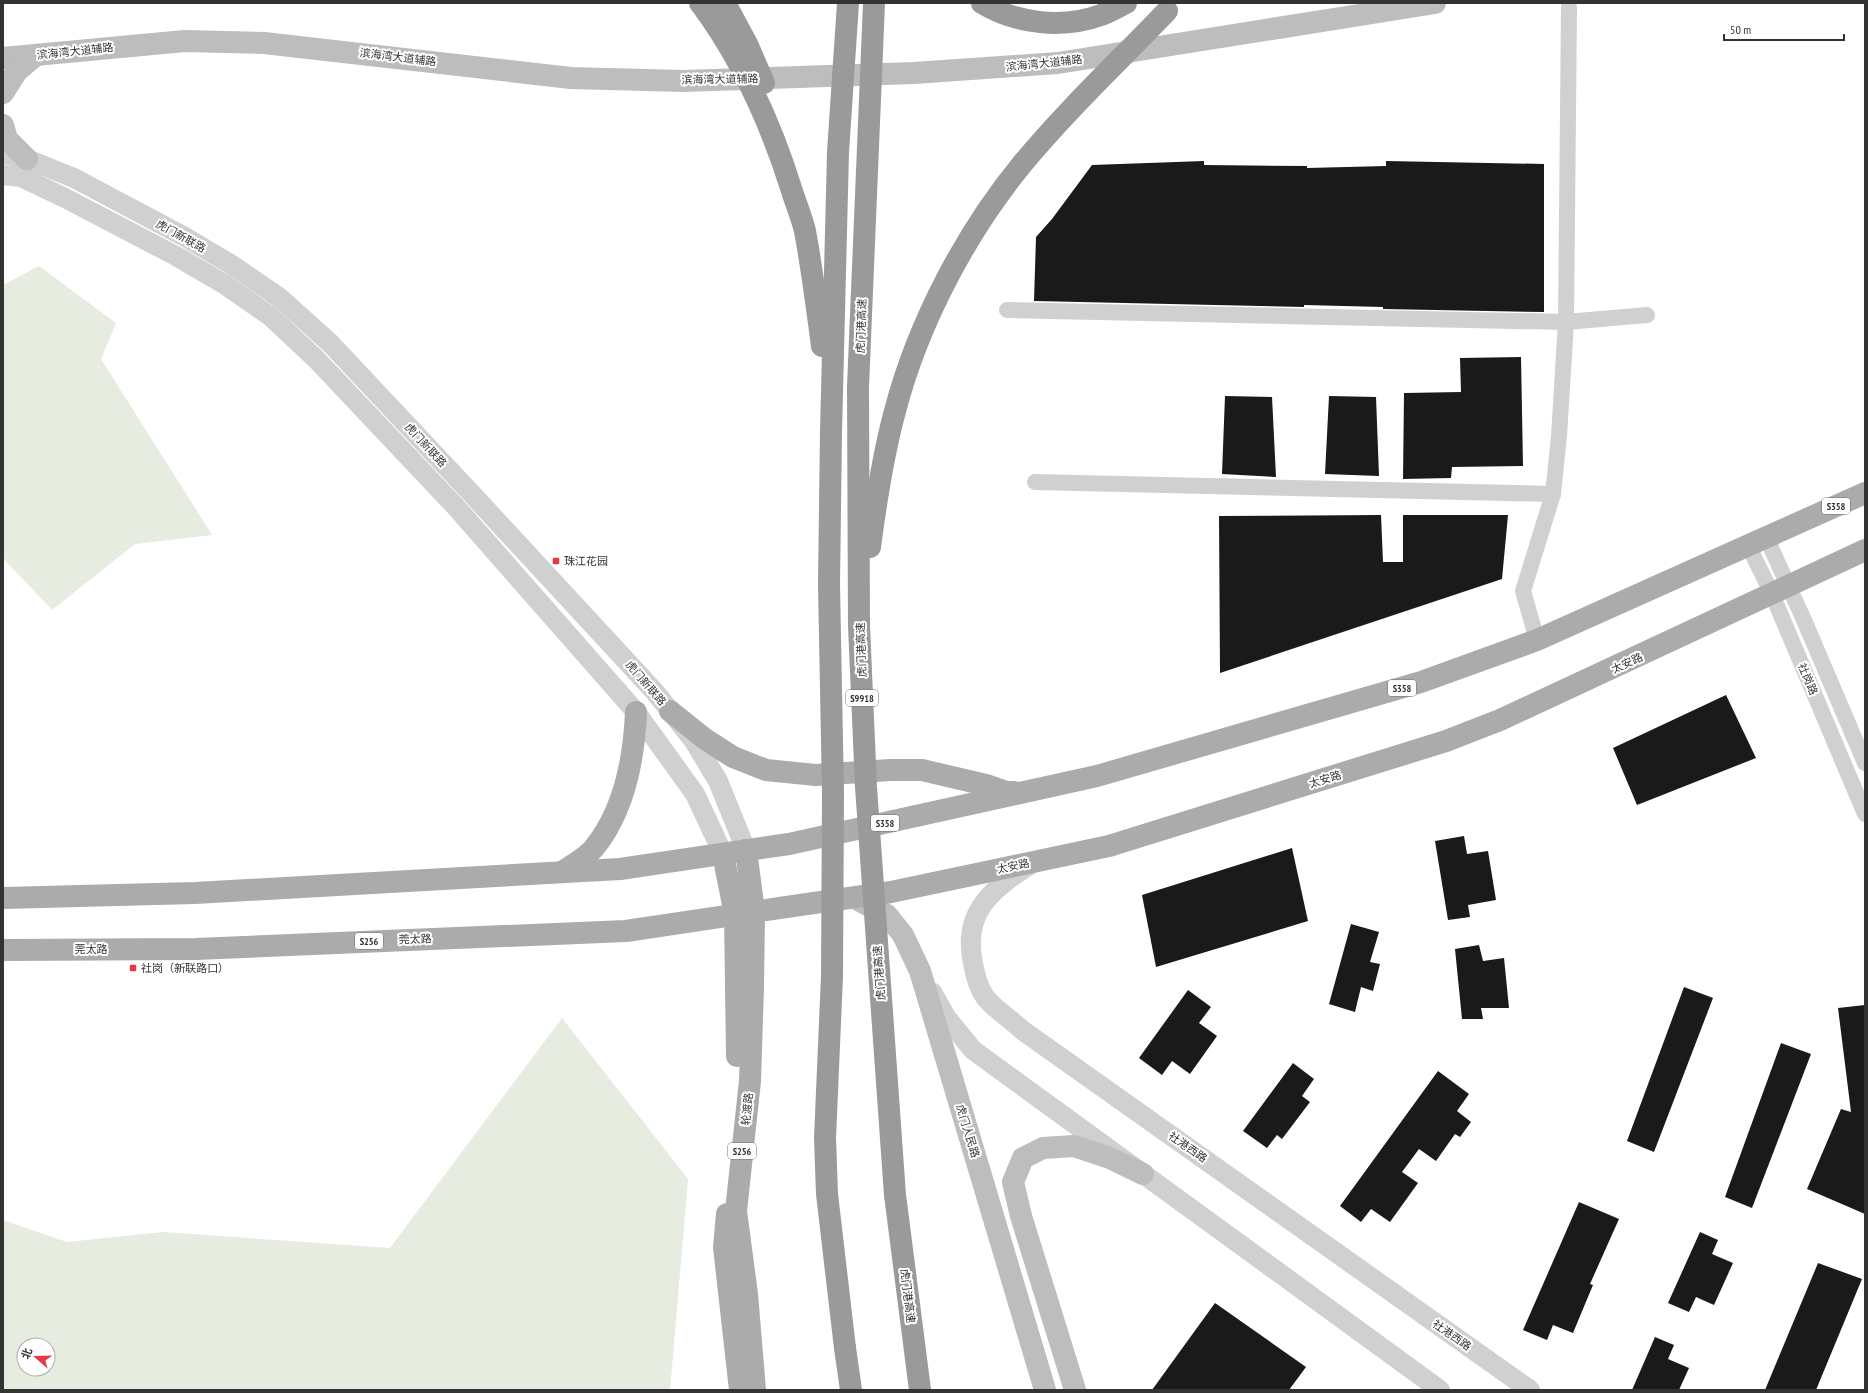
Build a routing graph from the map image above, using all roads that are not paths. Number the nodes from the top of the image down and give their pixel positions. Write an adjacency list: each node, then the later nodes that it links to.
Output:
1 (700, 3): 17 (highway, bridge)
2 (725, 3): 17 (highway, bridge)
3 (848, 3): 21 (highway, S9918, bridge)
4 (874, 3): 28 (highway, 虎门港高速 / S9918, bridge)
5 (982, 3): 6 (highway)
6 (1126, 3)
7 (1435, 3): 10 (main road, 滨海湾大道辅路)
8 (1171, 6): 28 (highway, bridge)
9 (1569, 7): 20 (street)
10 (36, 55): 11 (main road, 滨海湾大道辅路); 12 (main road)
11 (3, 58)
12 (3, 93)
13 (3, 125): 15 (main road)
14 (3, 154): 15 (street, 虎门新联路)
15 (27, 159): 30 (street, 虎门新联路)
16 (3, 174): 31 (street, 虎门新联路)
17 (804, 230): 21 (highway, bridge)
18 (1007, 310): 20 (street)
19 (1647, 315): 20 (street)
20 (1566, 322): 24 (street)
21 (831, 432): 47 (highway, S9918, bridge)
22 (1035, 482): 24 (street)
23 (1865, 493): 25 (main road, S358)
24 (1553, 494): 29 (street)
25 (1757, 541): 27 (street, 社岗路); 29 (main road, S358)
26 (1865, 550): 27 (main road, 太安路)
27 (1780, 590): 32 (street, 社岗路); 34 (street, 社岗路); 37 (main road, 太安路)
28 (859, 626): 48 (highway, 虎门港高速 / S9918, bridge)
29 (1537, 640): 33 (main road, S358)
30 (670, 711): 33 (main road); 35 (street, 虎门新联路 / S256)
31 (636, 712): 36 (street, 虎门新联路 / S256); 38 (main road)
32 (1865, 763)
33 (1023, 792): 35 (main road, S358)
34 (1865, 814)
35 (746, 850): 36 (main road); 41 (main road, 轮渡路 / S256)
36 (723, 854): 38 (main road); 41 (main road, 轮渡路 / S256)
37 (1035, 861): 40 (main road, 太安路); 52 (street, 社港西路)
38 (562, 872): 39 (main road)
39 (3, 898)
40 (854, 898): 41 (main road, 太安路); 43 (main road, 虎门人民路)
41 (744, 913): 42 (main road, 莞太路 / S256); 45 (main road, 轮渡路 / S256); 46 (main road, 轮渡路 / S256)
42 (3, 950)
43 (920, 971): 44 (street); 49 (main road, 虎门人民路)
44 (1143, 1174): 50 (main road); 51 (street)
45 (740, 1390)
46 (755, 1390)
47 (851, 1390)
48 (920, 1390)
49 (1045, 1390)
50 (1075, 1390)
51 (1440, 1390)
52 (1530, 1390)

